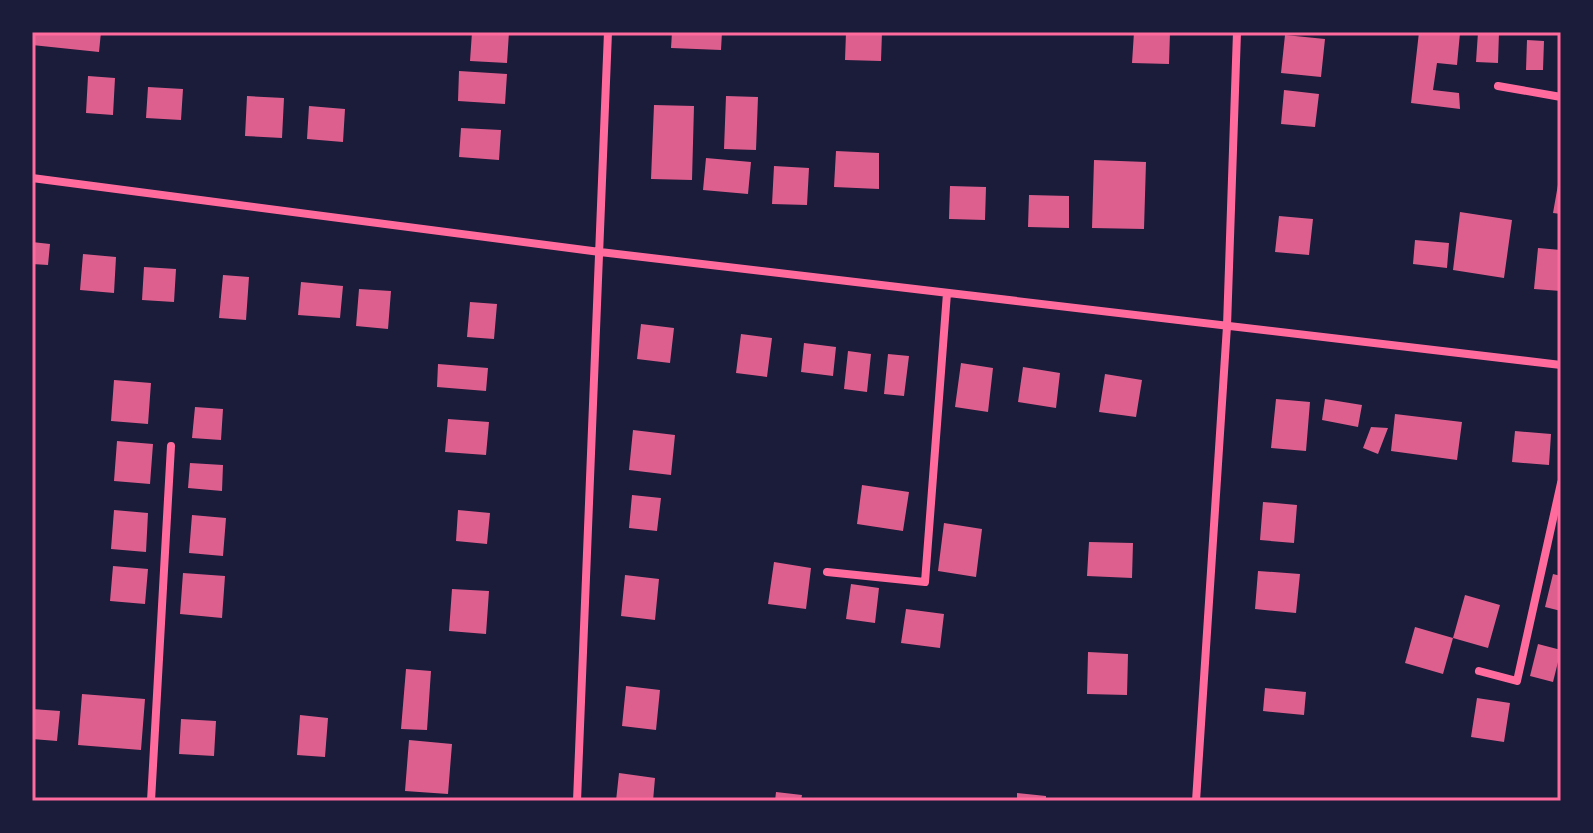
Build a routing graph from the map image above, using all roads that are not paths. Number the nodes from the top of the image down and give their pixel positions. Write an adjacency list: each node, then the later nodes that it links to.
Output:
1 (608, 32): 6 (street)
2 (1237, 32): 8 (street)
3 (1498, 86): 4 (street)
4 (1561, 97)
5 (32, 178): 6 (street)
6 (600, 252): 7 (street); 15 (street)
7 (947, 293): 8 (street); 12 (street)
8 (1227, 326): 9 (street); 16 (street)
9 (1561, 365)
10 (171, 446): 14 (street)
11 (1561, 483): 13 (street)
12 (827, 572)
13 (1479, 671)
14 (151, 801)
15 (577, 801)
16 (1196, 801)

